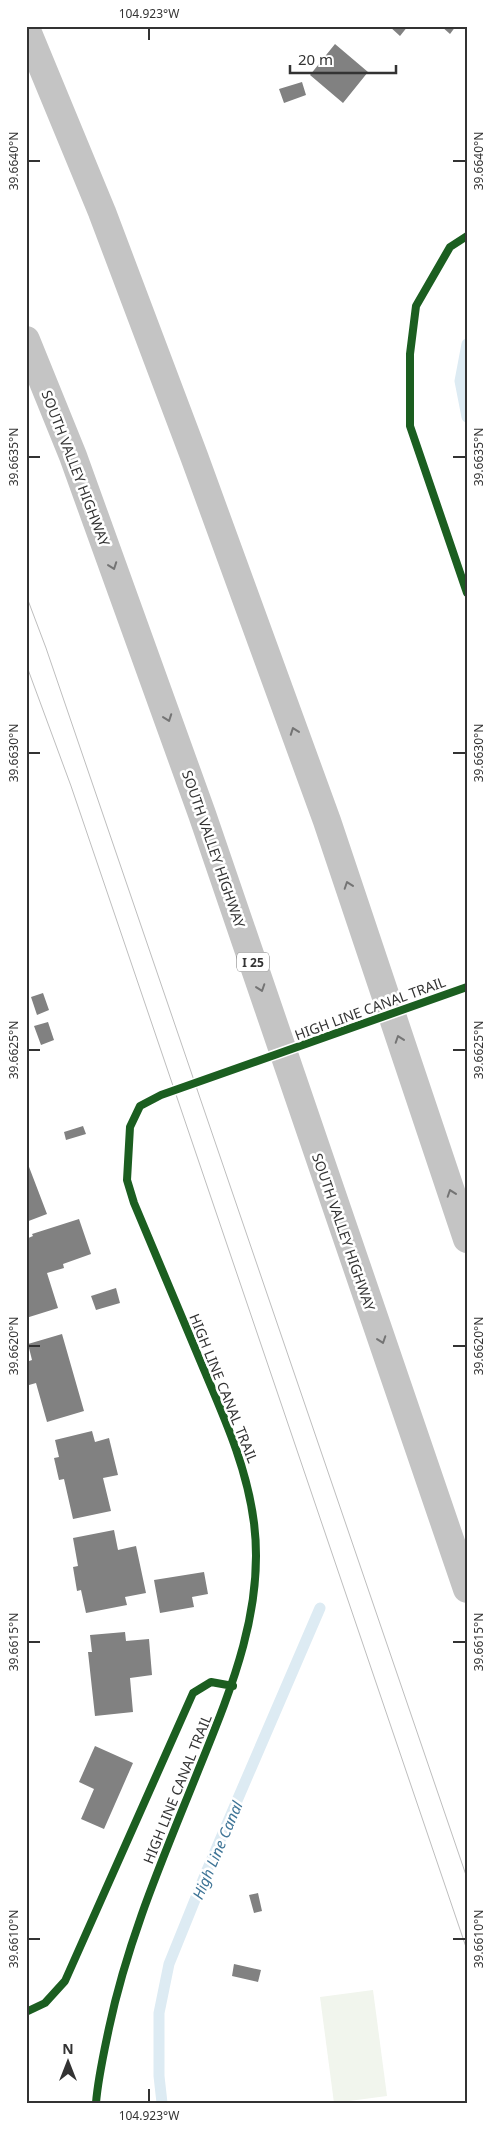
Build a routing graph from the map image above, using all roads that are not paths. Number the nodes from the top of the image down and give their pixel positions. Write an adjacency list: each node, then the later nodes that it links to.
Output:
1 (26, 28): 3 (highway, one-way to 1)
2 (26, 340): 4 (highway, SOUTH VALLEY HIGHWAY / I 25, one-way to 4)
3 (467, 1239)
4 (467, 1589)

